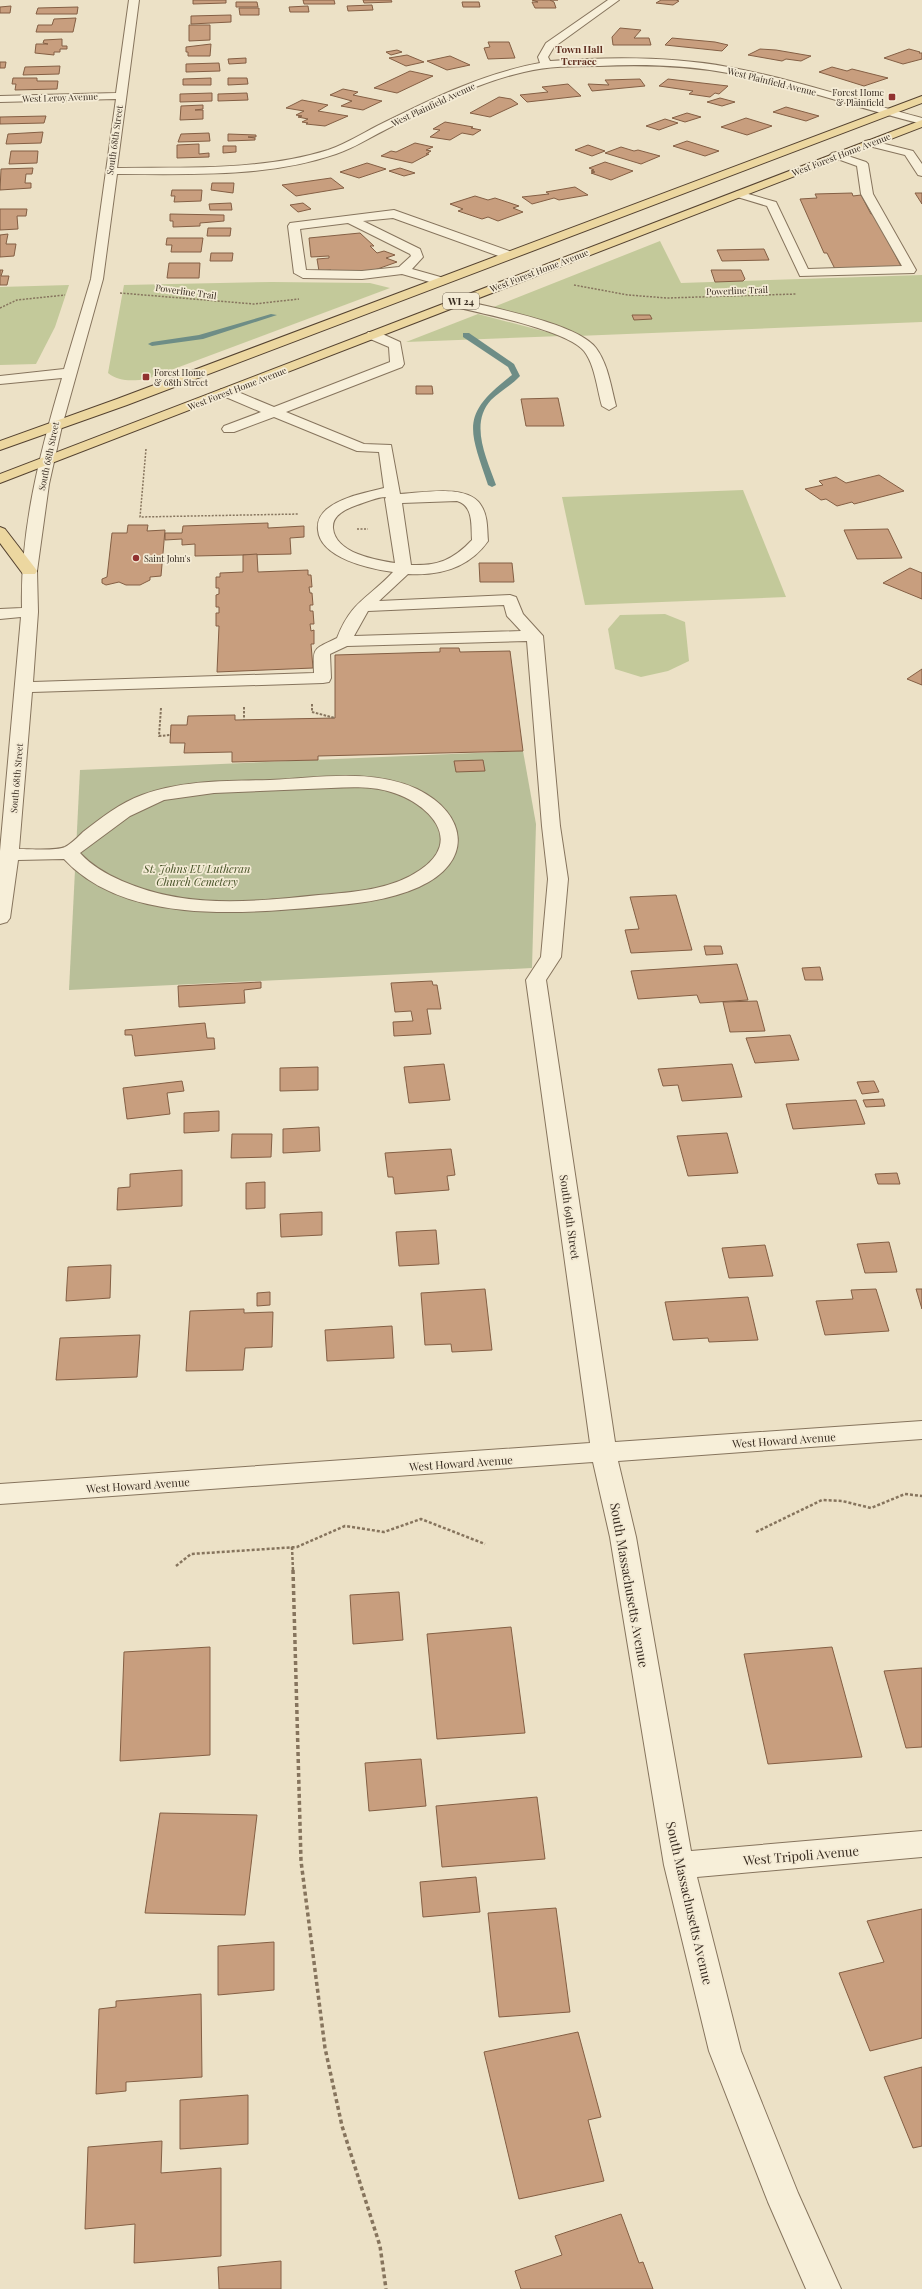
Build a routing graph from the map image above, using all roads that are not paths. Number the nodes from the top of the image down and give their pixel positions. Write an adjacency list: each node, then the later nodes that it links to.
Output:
1 (134, 0): 4 (street, South 68th Street)
2 (614, 0): 3 (street)
3 (546, 65): 7 (street, West Plainfield Avenue); 11 (street, West Plainfield Avenue)
4 (120, 96): 5 (street, West Leroy Avenue); 11 (street, South 68th Street)
5 (0, 99)
6 (922, 99): 7 (main road, WI 24)
7 (887, 112): 8 (street, West Plainfield Avenue); 15 (main road, WI 24)
8 (922, 122): 9 (main road, West Forest Home Avenue / WI 24)
9 (869, 143): 10 (main road, West Forest Home Avenue / WI 24); 12 (street)
10 (836, 155): 13 (main road, West Forest Home Avenue / WI 24); 13 (street)
11 (110, 171): 20 (street, South 68th Street)
12 (922, 173)
13 (738, 194): 18 (main road, West Forest Home Avenue / WI 24)
14 (350, 219): 15 (street); 16 (street); 16 (street)
15 (508, 255): 17 (main road, WI 24)
16 (403, 270): 17 (street)
17 (440, 281): 25 (main road, WI 24)
18 (456, 303): 19 (main road, West Forest Home Avenue / WI 24); 23 (street)
19 (373, 335): 22 (main road, West Forest Home Avenue / WI 24); 24 (street)
20 (70, 373): 21 (street); 25 (street, South 68th Street)
21 (0, 380)
22 (226, 392): 24 (street); 28 (main road, West Forest Home Avenue / WI 24)
23 (608, 406)
24 (274, 412): 26 (street); 30 (street)
25 (54, 426): 27 (main road, WI 24); 28 (street, South 68th Street)
26 (229, 429)
27 (0, 446)
28 (46, 461): 29 (main road, West Forest Home Avenue / WI 24); 33 (street, South 68th Street)
29 (0, 479)
30 (392, 495): 32 (street); 32 (street); 32 (street)
31 (0, 532): 33 (main road)
32 (404, 569): 34 (street)
33 (29, 571): 35 (street, South 68th Street)
34 (364, 606): 37 (street); 38 (street)
35 (30, 612): 36 (street); 39 (street, South 68th Street)
36 (0, 614)
37 (535, 636): 38 (street); 44 (street, South 69th Street)
38 (344, 641): 39 (street)
39 (24, 687): 41 (street, South 68th Street)
40 (69, 854): 40 (street); 41 (street)
41 (9, 855): 42 (street, South 68th Street)
42 (0, 918)
43 (922, 1430): 44 (street, West Howard Avenue)
44 (604, 1453): 45 (street, West Howard Avenue); 47 (street, South Massachusetts Avenue)
45 (0, 1494)
46 (922, 1844): 47 (street, West Tripoli Avenue)
47 (679, 1865): 48 (street, South Massachusetts Avenue)
48 (824, 2289)

